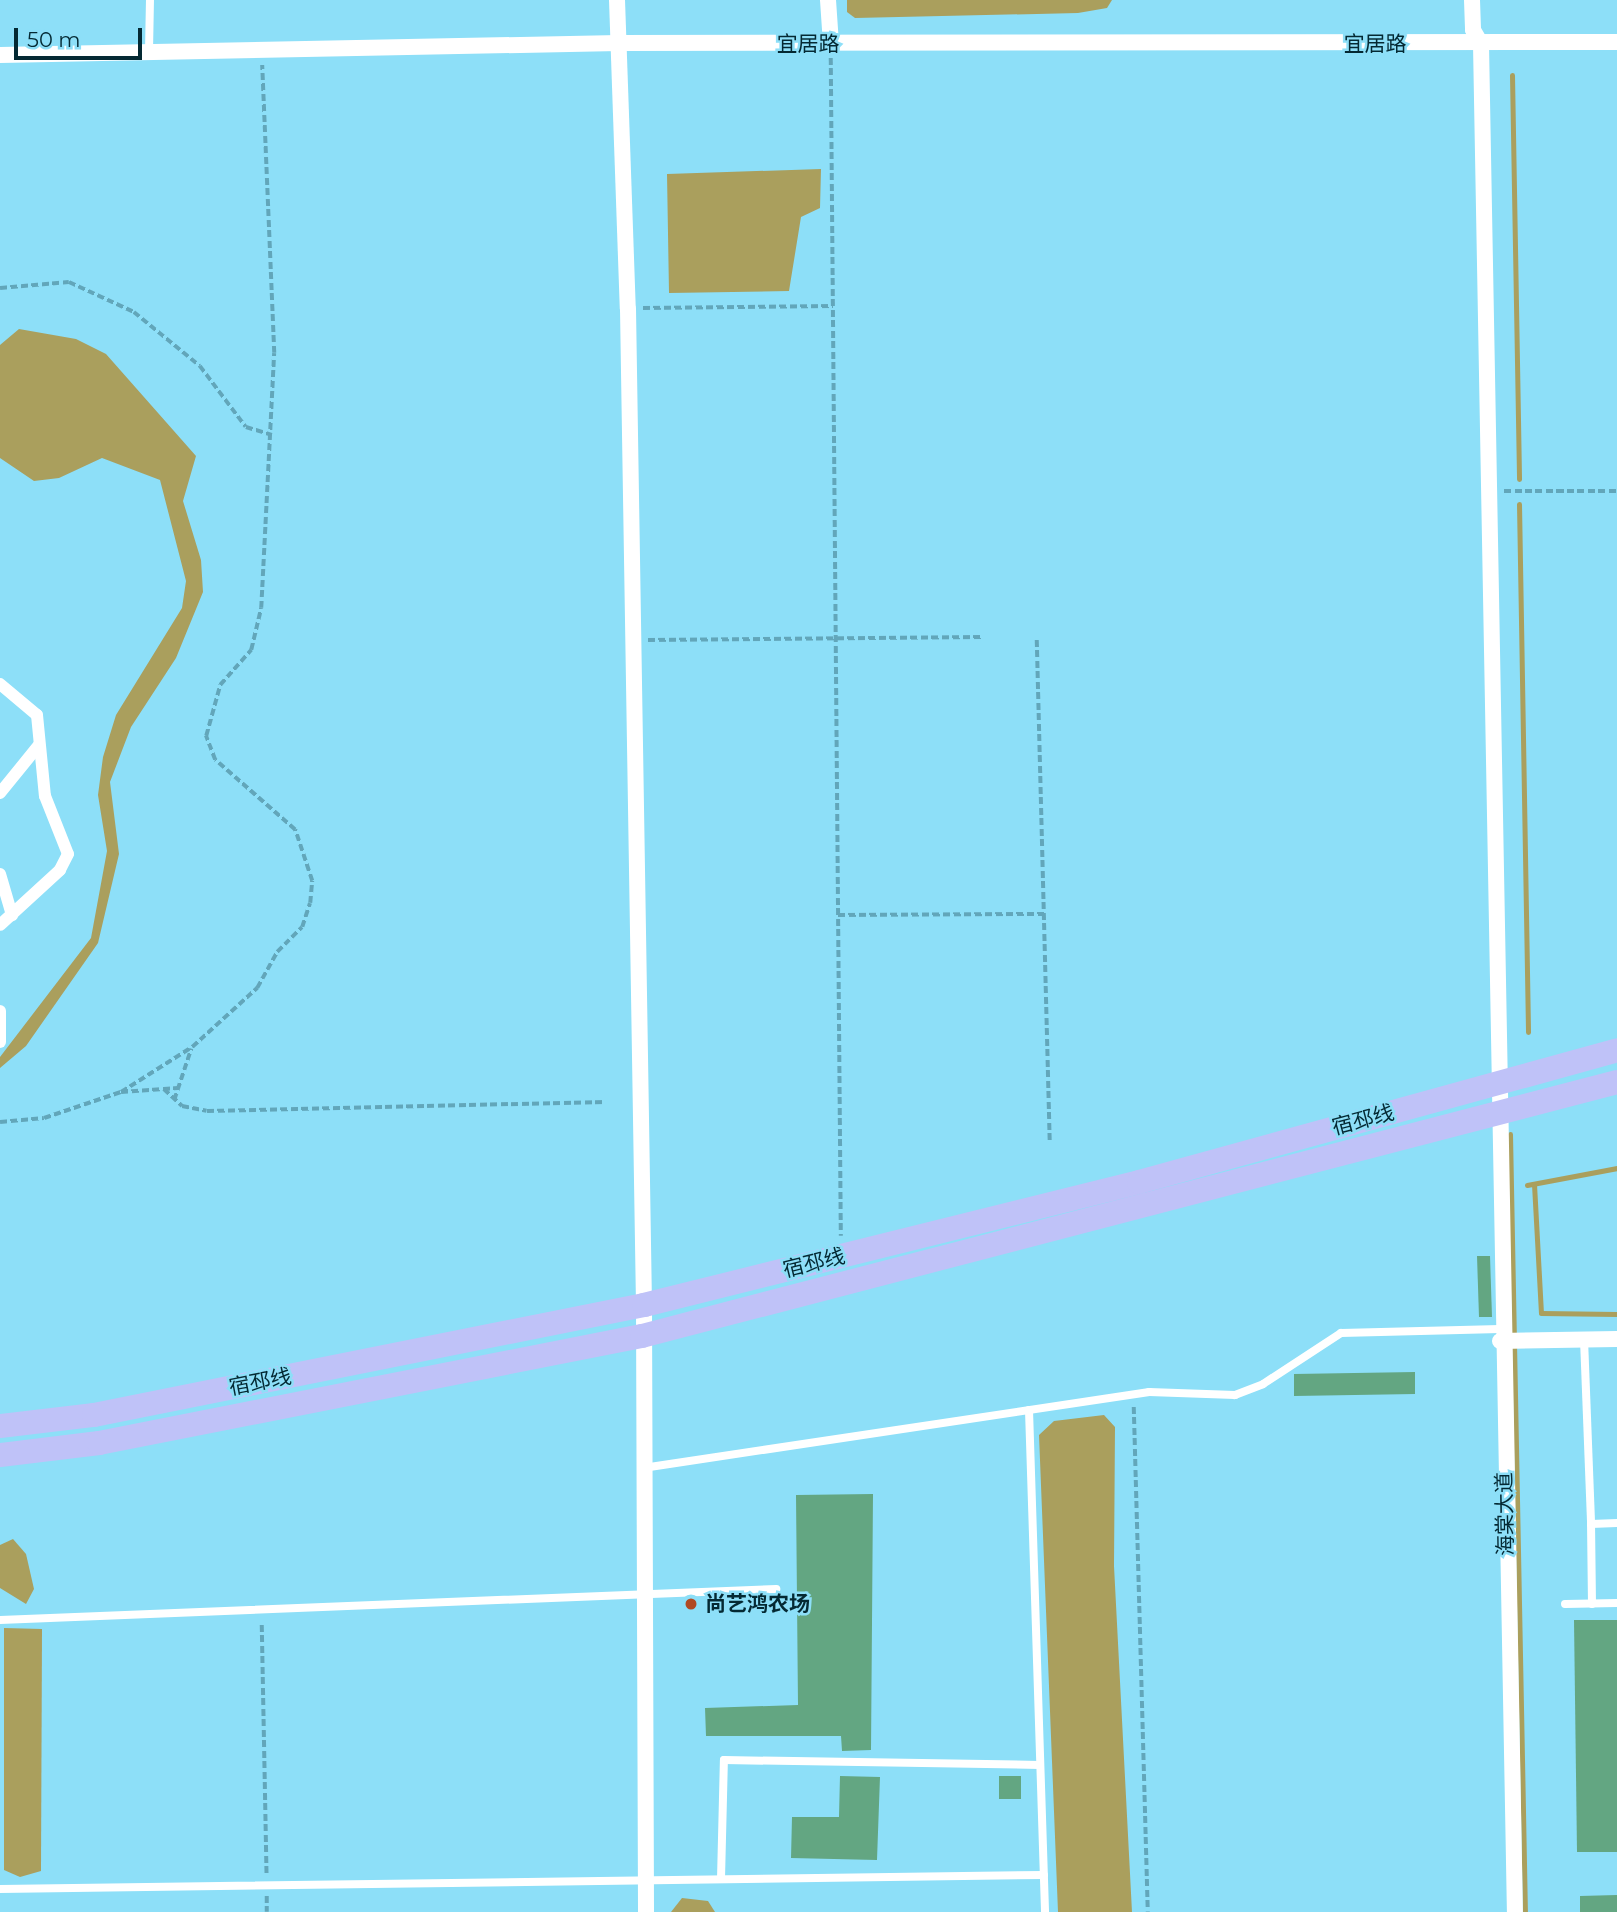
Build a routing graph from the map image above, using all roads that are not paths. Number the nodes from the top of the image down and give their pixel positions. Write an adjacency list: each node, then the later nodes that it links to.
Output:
1 (150, 0): 9 (lane)
2 (617, 0): 6 (street)
3 (828, 0): 7 (street)
4 (1472, 0): 8 (street, 海棠大道)
5 (1617, 42): 8 (street, 宜居路)
6 (618, 43): 7 (street, 宜居路); 9 (street, 宜居路); 23 (street)
7 (831, 44): 8 (street, 宜居路)
8 (1481, 44): 21 (street, 海棠大道)
9 (149, 51): 10 (street, 宜居路)
10 (0, 55)
11 (0, 684): 12 (street)
12 (39, 745): 13 (street); 15 (street)
13 (0, 793)
14 (0, 874): 15 (street)
15 (12, 915): 16 (street)
16 (0, 925)
17 (0, 1011): 18 (street)
18 (0, 1042)
19 (1617, 1050): 21 (main road, 宿邳线)
20 (1617, 1082): 22 (main road, 宿邳线)
21 (1498, 1083): 22 (street, 海棠大道); 23 (main road, 宿邳线)
22 (1498, 1115): 24 (main road, 宿邳线); 25 (street, 海棠大道)
23 (643, 1305): 24 (street); 29 (main road, 宿邳线)
24 (642, 1336): 30 (main road, 宿邳线); 31 (street)
25 (1502, 1337): 26 (street); 28 (lane); 47 (street, 海棠大道)
26 (1584, 1339): 27 (street); 33 (lane)
27 (1617, 1339)
28 (1029, 1410): 31 (lane); 40 (lane)
29 (0, 1426)
30 (0, 1455)
31 (643, 1468): 35 (street)
32 (1617, 1523): 33 (lane)
33 (1591, 1524): 38 (lane)
34 (776, 1589): 35 (lane)
35 (644, 1592): 39 (lane); 42 (street)
36 (1617, 1603): 38 (lane)
37 (1564, 1604): 38 (lane)
38 (1592, 1604)
39 (0, 1620)
40 (1040, 1765): 41 (lane); 43 (lane)
41 (1044, 1875): 43 (lane); 46 (lane)
42 (645, 1878): 43 (lane); 44 (lane); 45 (street)
43 (721, 1879)
44 (0, 1889)
45 (646, 1912)
46 (1045, 1912)
47 (1515, 1912)

